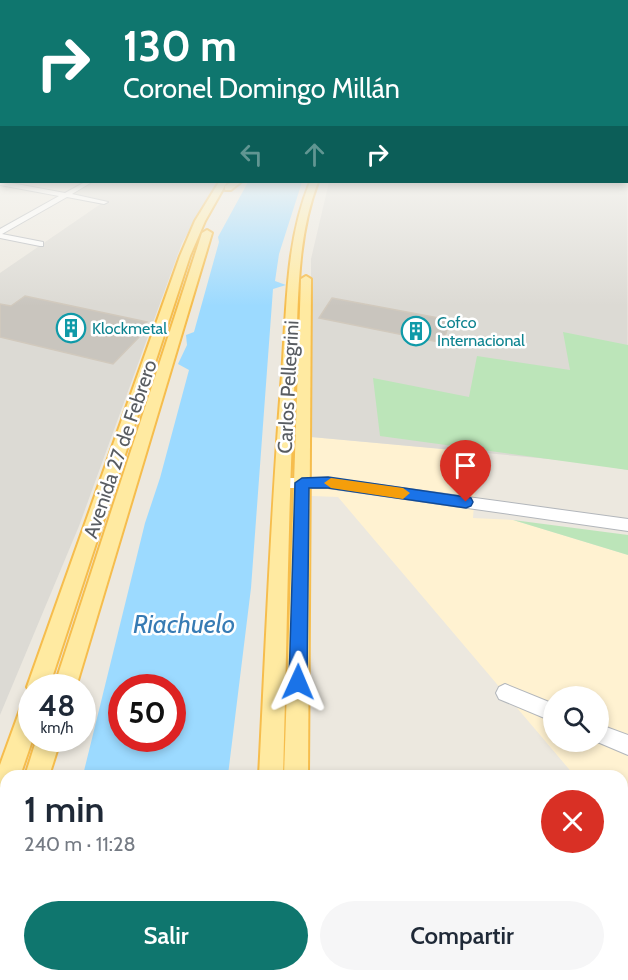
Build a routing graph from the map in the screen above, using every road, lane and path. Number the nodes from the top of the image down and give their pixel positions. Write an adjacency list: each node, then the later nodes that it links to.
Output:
1 (33, 215): 5 (street)
2 (205, 215): 7 (main road, Avenida 27 de Febrero)
3 (304, 215): 8 (main road, Carlos Pellegrini)
4 (313, 215): 9 (main road, Carlos Pellegrini)
5 (0, 234): 6 (street)
6 (40, 244)
7 (172, 317): 11 (main road, Avenida 27 de Febrero); 12 (main road, Avenida 27 de Febrero)
8 (283, 483): 9 (street); 21 (main road, Carlos Pellegrini)
9 (302, 483): 10 (street); 22 (main road, Carlos Pellegrini)
10 (628, 525)
11 (43, 674)
12 (68, 674)
13 (505, 693): 14 (street)
14 (543, 709)
15 (609, 737): 16 (street)
16 (628, 745)
17 (18, 747): 19 (main road)
18 (45, 752): 20 (main road)
19 (10, 770)
20 (39, 770)
21 (271, 770)
22 (296, 770)

